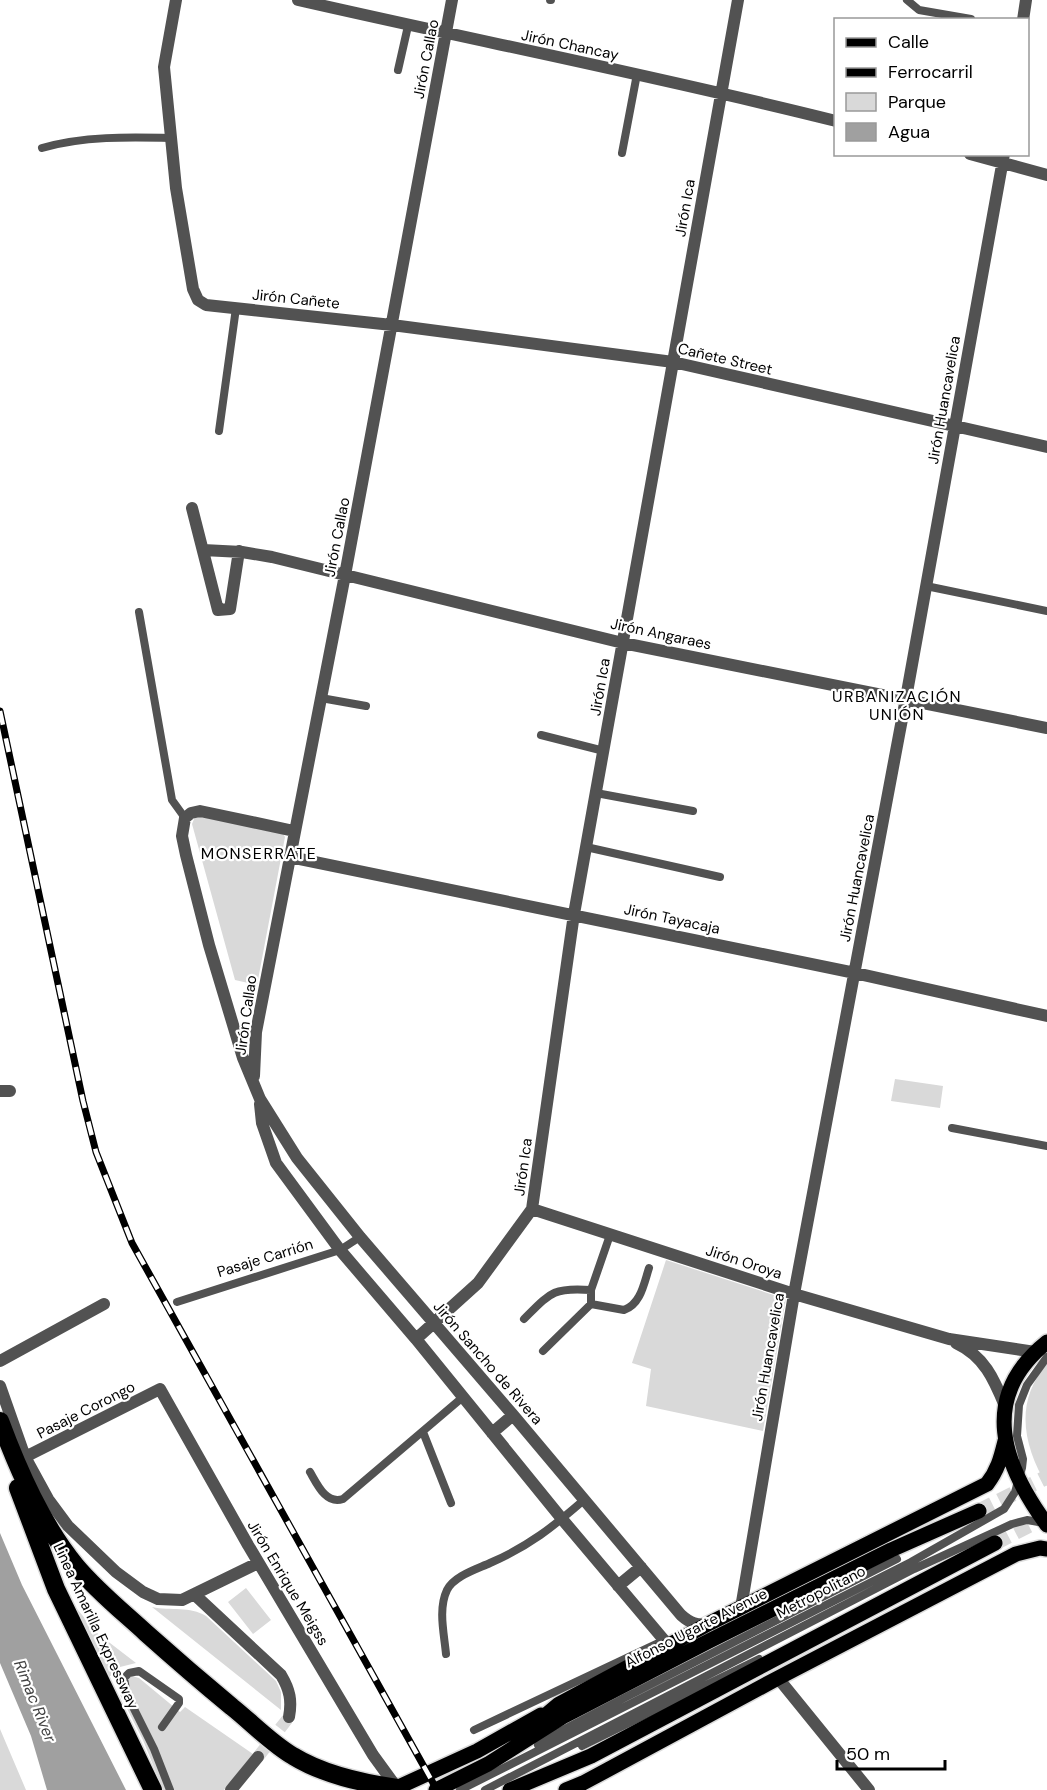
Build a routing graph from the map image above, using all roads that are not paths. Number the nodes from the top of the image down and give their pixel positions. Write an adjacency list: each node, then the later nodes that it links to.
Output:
1 (177, 0): 15 (street)
2 (298, 0): 9 (street, Jirón Chancay)
3 (452, 0): 10 (street, Jirón Callao)
4 (738, 0): 13 (street, Jirón Ica)
5 (907, 0): 7 (lane)
6 (1026, 0): 8 (street)
7 (965, 18)
8 (1023, 18)
9 (408, 26): 10 (street, Jirón Chancay); 11 (lane)
10 (446, 34): 12 (street, Jirón Chancay); 22 (street, Jirón Callao)
11 (398, 70)
12 (637, 74): 13 (street, Jirón Chancay); 17 (lane)
13 (722, 92): 14 (street, Jirón Chancay); 23 (street, Jirón Ica)
14 (834, 120)
15 (171, 138): 16 (lane); 21 (street, Jirón Cañete)
16 (42, 148)
17 (622, 153)
18 (984, 156): 19 (street)
19 (1004, 159): 20 (street); 24 (street, Jirón Huancavelica)
20 (1047, 175)
21 (236, 308): 22 (street, Jirón Cañete); 25 (lane)
22 (392, 325): 23 (street, Cañete Street); 30 (street, Jirón Callao)
23 (673, 362): 24 (street, Cañete Street); 34 (street, Jirón Ica)
24 (955, 427): 26 (street, Cañete Street); 31 (street, Jirón Huancavelica)
25 (219, 431)
26 (1047, 447)
27 (192, 508): 28 (street)
28 (203, 550): 29 (street, Jirón Angaraes); 29 (street)
29 (239, 551): 30 (street, Jirón Angaraes)
30 (345, 574): 34 (street, Jirón Angaraes); 35 (street, Jirón Callao)
31 (926, 586): 32 (lane); 36 (street, Jirón Huancavelica)
32 (1047, 611)
33 (139, 612): 43 (lane)
34 (623, 643): 36 (street, Jirón Angaraes); 40 (street, Jirón Ica)
35 (321, 698): 37 (lane); 44 (street, Jirón Callao)
36 (906, 698): 38 (street, Jirón Angaraes); 49 (street, Jirón Huancavelica)
37 (366, 706)
38 (1047, 728)
39 (542, 735): 40 (lane)
40 (604, 751): 41 (street, Jirón Ica)
41 (596, 793): 42 (lane); 45 (street, Jirón Ica)
42 (693, 811)
43 (185, 818): 44 (street); 51 (street, Jirón Sancho de Rivera)
44 (294, 831): 46 (street, Jirón Callao)
45 (586, 847): 47 (lane); 48 (street, Jirón Ica)
46 (290, 856): 48 (street, Jirón Tayacaja); 51 (street, Jirón Callao)
47 (720, 877)
48 (574, 914): 49 (street, Jirón Tayacaja); 55 (street, Jirón Ica)
49 (855, 973): 50 (street, Jirón Tayacaja); 61 (street, Jirón Huancavelica)
50 (1047, 1016)
51 (254, 1080): 52 (street, Jirón Sancho de Rivera)
52 (260, 1099): 57 (street, Jirón Sancho de Rivera); 58 (street, Jirón Sancho de Rivera)
53 (952, 1128): 54 (lane)
54 (1047, 1146)
55 (532, 1209): 56 (street, Jirón Oroya); 66 (street, Jirón Ica)
56 (610, 1235): 60 (lane); 61 (street, Jirón Oroya)
57 (360, 1237): 58 (lane, Pasaje Carrión); 66 (street, Jirón Sancho de Rivera)
58 (340, 1250): 62 (lane, Pasaje Carrión); 67 (street, Jirón Sancho de Rivera)
59 (649, 1268): 64 (lane)
60 (591, 1290): 64 (lane); 65 (lane)
61 (794, 1294): 68 (street, Jirón Oroya); 98 (street, Jirón Huancavelica)
62 (177, 1302)
63 (104, 1304): 71 (street)
64 (591, 1304): 70 (lane)
65 (524, 1319)
66 (434, 1322): 67 (street, Jirón Ica); 76 (street, Jirón Sancho de Rivera)
67 (416, 1339): 74 (street, Jirón Sancho de Rivera)
68 (948, 1339): 69 (street, Jirón Oroya); 75 (street, Jirón Oroya)
69 (1043, 1350): 75 (main road); 84 (lane, Metropolitano)
70 (543, 1351)
71 (0, 1361)
72 (0, 1386): 82 (street)
73 (160, 1389): 82 (street, Pasaje Corongo); 93 (street, Jirón Enrique Meigss)
74 (464, 1397): 78 (lane); 79 (street, Jirón Sancho de Rivera)
75 (1005, 1406): 81 (main road)
76 (513, 1415): 79 (street); 85 (street, Jirón Sancho de Rivera)
77 (0, 1421): 112 (highway)
78 (423, 1432): 83 (lane); 86 (lane)
79 (492, 1432): 88 (street, Jirón Sancho de Rivera)
80 (0, 1441): 113 (highway, Linea Amarilla Expressway)
81 (1005, 1441): 84 (main road); 98 (main road, Alfonso Ugarte Avenue)
82 (25, 1457): 97 (street)
83 (310, 1472)
84 (1019, 1482): 89 (main road); 110 (lane, Metropolitano)
85 (585, 1499): 88 (lane); 94 (street, Jirón Sancho de Rivera)
86 (451, 1503)
87 (979, 1511): 107 (main road, Alfonso Ugarte Avenue)
88 (562, 1519): 96 (street, Jirón Sancho de Rivera); 101 (lane)
89 (1046, 1524): 111 (lane, Metropolitano)
90 (995, 1543): 111 (main road)
91 (1047, 1549): 102 (main road)
92 (897, 1559): 110 (lane, Metropolitano)
93 (258, 1563): 97 (street); 112 (street, Jirón Enrique Meigss)
94 (641, 1567): 96 (street); 99 (street, Jirón Sancho de Rivera)
95 (910, 1580): 111 (lane, Metropolitano)
96 (618, 1586): 100 (street, Jirón Sancho de Rivera)
97 (195, 1595): 104 (street)
98 (741, 1608): 99 (main road, Alfonso Ugarte Avenue)
99 (710, 1623): 100 (main road, Alfonso Ugarte Avenue)
100 (664, 1645): 103 (main road, Alfonso Ugarte Avenue); 106 (lane)
101 (446, 1654)
102 (778, 1677): 119 (main road); 120 (street)
103 (559, 1704): 107 (main road); 108 (main road)
104 (289, 1717)
105 (162, 1727): 114 (lane)
106 (474, 1730)
107 (524, 1741): 108 (main road); 116 (main road, Alfonso Ugarte Avenue)
108 (491, 1743): 112 (main road)
109 (258, 1757): 115 (street)
110 (500, 1770): 117 (lane, Metropolitano)
111 (507, 1785): 118 (lane, Metropolitano)
112 (395, 1789)
113 (153, 1790)
114 (170, 1790)
115 (231, 1790)
116 (436, 1790)
117 (460, 1790)
118 (485, 1790)
119 (566, 1790)
120 (869, 1790)

